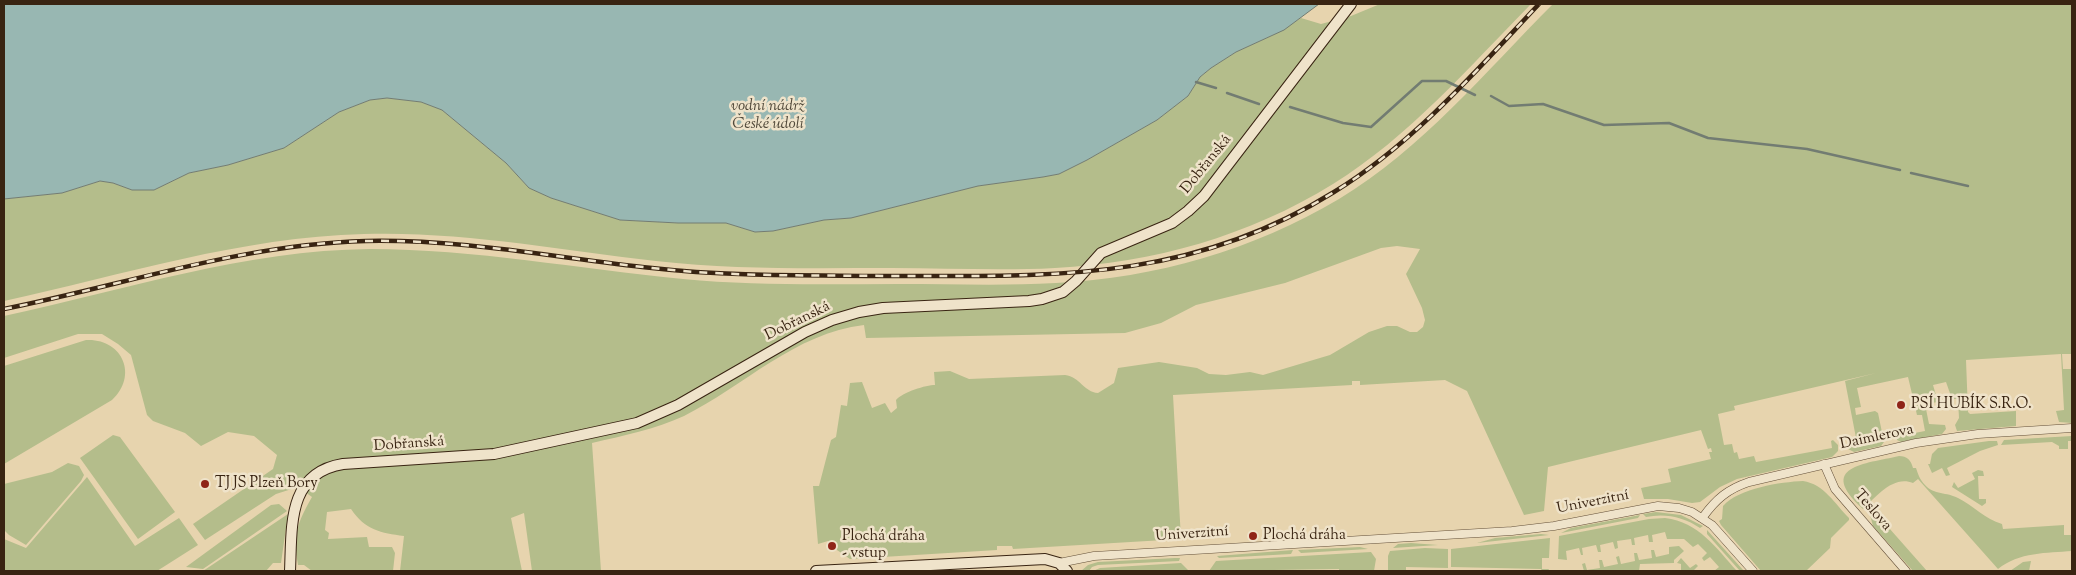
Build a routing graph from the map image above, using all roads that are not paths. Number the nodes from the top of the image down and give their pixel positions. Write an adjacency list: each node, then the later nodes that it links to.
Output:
1 (1351, 4): 6 (street, Dobřanská)
2 (2072, 428): 3 (street, Daimlerova)
3 (1824, 464): 4 (street, Daimlerova); 10 (street, Teslova)
4 (1703, 518): 5 (street, Univerzitní); 9 (street, Univerzitní)
5 (1060, 563): 7 (street, Univerzitní); 8 (street)
6 (290, 571)
7 (816, 571)
8 (1067, 571)
9 (1753, 571)
10 (1906, 571)

